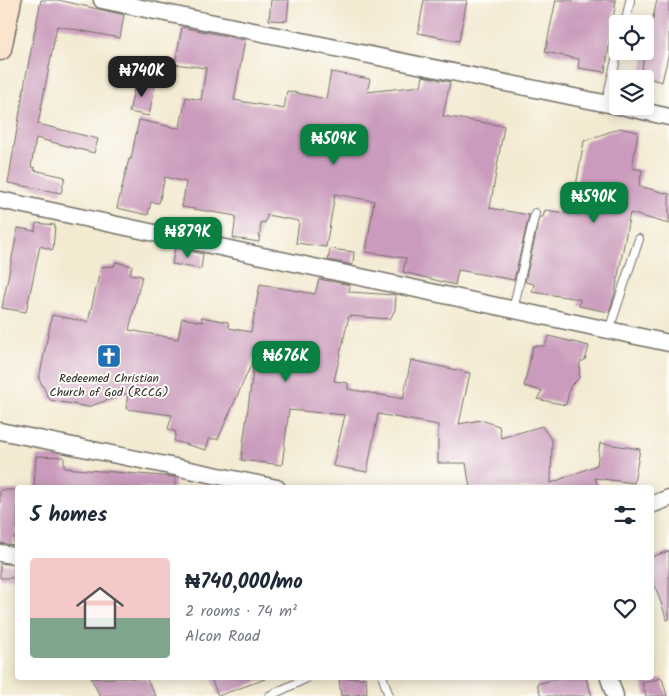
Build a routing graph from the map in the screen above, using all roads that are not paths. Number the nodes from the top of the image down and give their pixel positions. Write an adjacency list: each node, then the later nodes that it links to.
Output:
1 (10, 0): 5 (main road)
2 (102, 0): 6 (street)
3 (630, 1): 4 (lane)
4 (627, 15)
5 (0, 49)
6 (609, 104)
7 (654, 114): 8 (street)
8 (669, 117)
9 (0, 200): 12 (street)
10 (535, 213): 12 (lane)
11 (639, 239): 13 (lane)
12 (513, 310): 13 (street)
13 (608, 330): 14 (street)
14 (669, 343)
15 (0, 431): 16 (street)
16 (262, 485)
17 (669, 498): 18 (street)
18 (654, 504)
19 (0, 553): 20 (street)
20 (15, 556)
21 (302, 680): 24 (lane)
22 (384, 680): 25 (lane)
23 (611, 680): 26 (street)
24 (269, 696)
25 (389, 696)
26 (615, 696)

